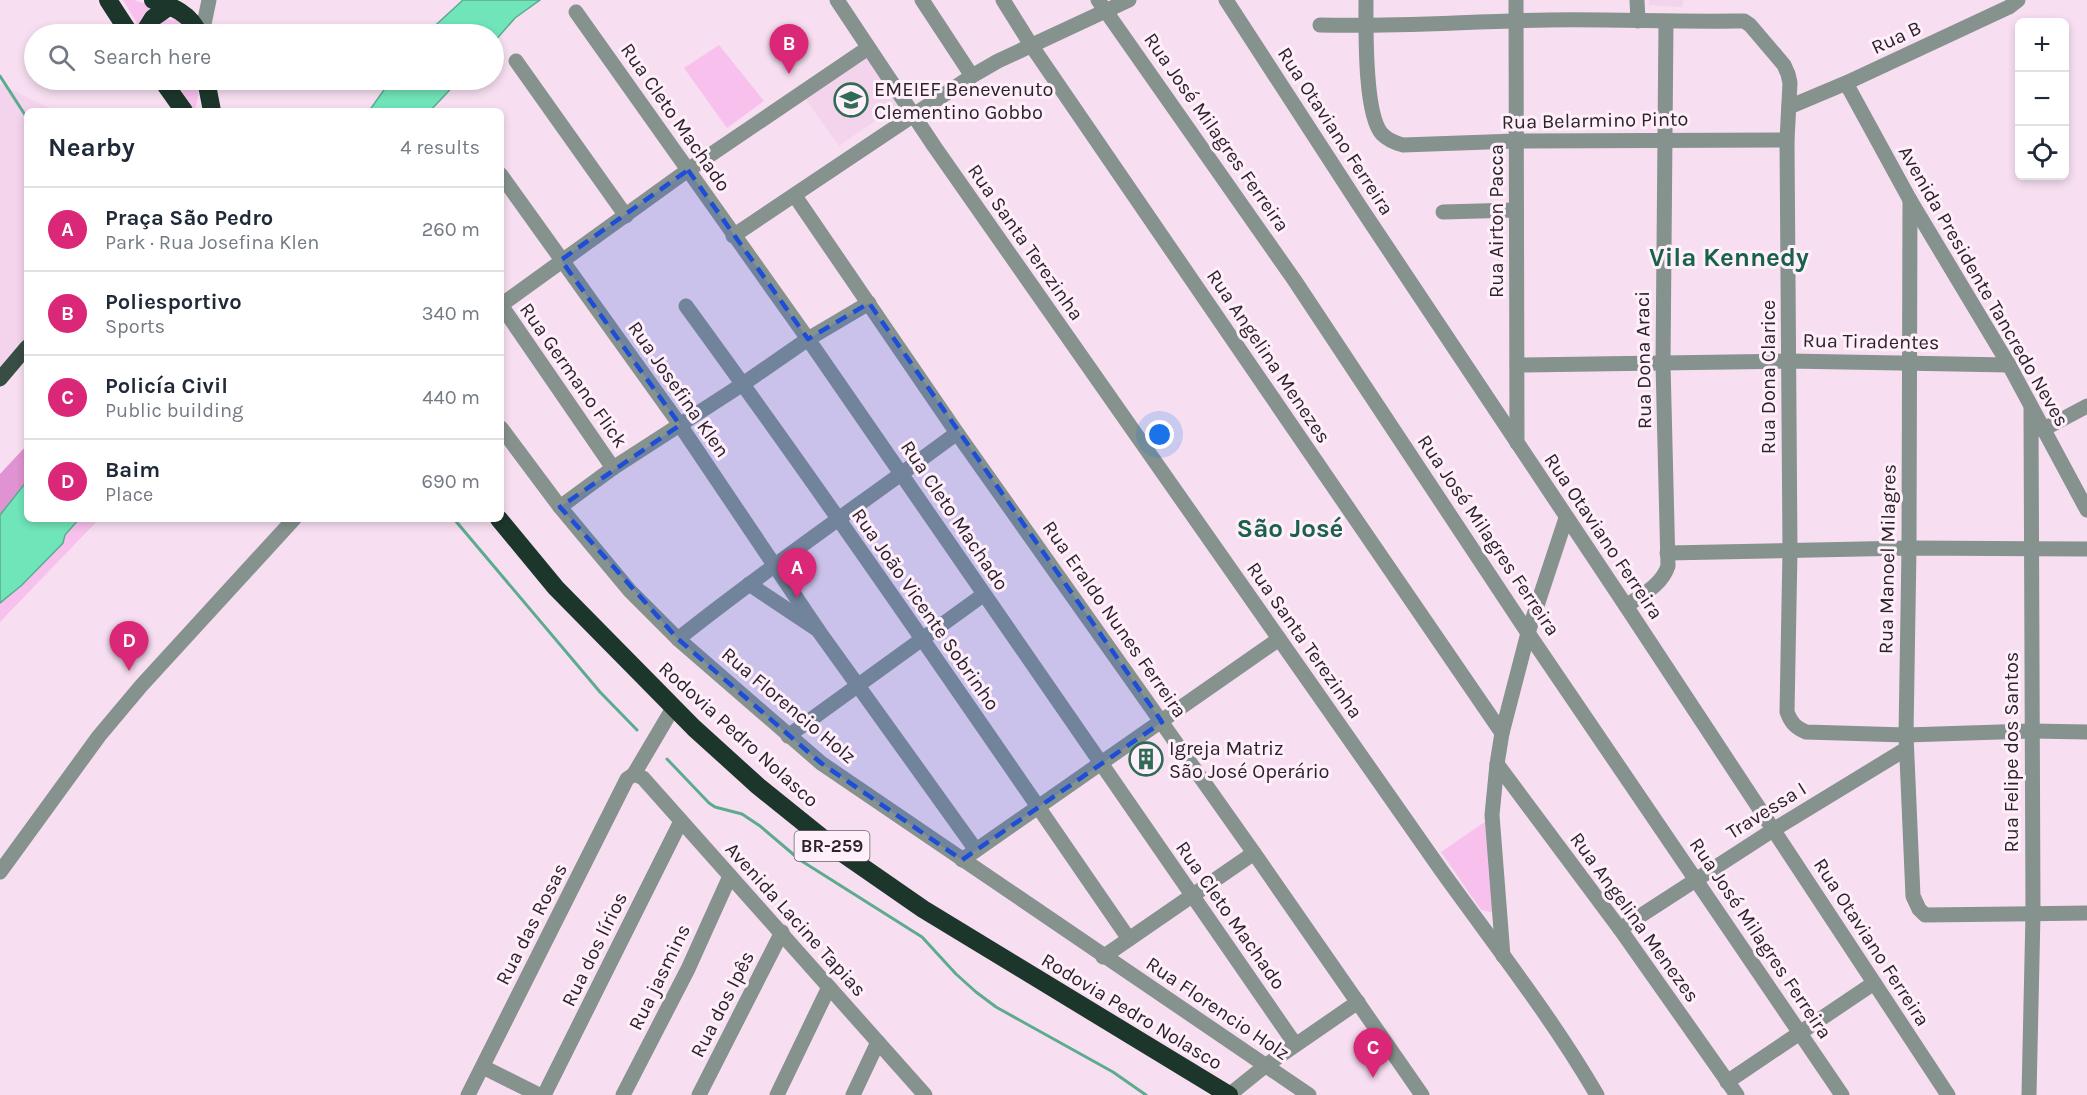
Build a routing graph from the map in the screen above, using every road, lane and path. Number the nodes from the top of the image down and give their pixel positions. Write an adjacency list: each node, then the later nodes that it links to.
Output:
1 (108, 0): 18 (highway)
2 (209, 0): 21 (street)
3 (837, 0): 25 (street, Rua Santa Terezinha)
4 (922, 0): 27 (street)
5 (1003, 0): 24 (street, Rua Angelina Menezes)
6 (1129, 0): 13 (street)
7 (1226, 0): 66 (street, Rua Otaviano Ferreira)
8 (1366, 0): 23 (street)
9 (1516, 0): 15 (street, Rua Airton Pacca)
10 (1637, 0): 16 (street)
11 (2018, 0): 28 (street, Rua B)
12 (168, 2): 19 (highway); 20 (highway)
13 (1102, 6): 24 (street); 85 (street, Rua José Milagres Ferreira)
14 (576, 12): 38 (street, Rua Cleto Machado)
15 (1516, 20): 16 (street); 23 (street); 37 (street, Rua Airton Pacca)
16 (1638, 21): 17 (street)
17 (1666, 22): 32 (street, Rua Dona Clarice); 35 (street, Rua Dona Araci)
18 (124, 24)
19 (149, 24)
20 (194, 24)
21 (203, 24)
22 (1320, 25): 23 (street)
23 (1366, 26): 37 (street, Rua Belarmino Pinto)
24 (1031, 45): 27 (street); 94 (street, Rua Angelina Menezes)
25 (868, 48): 34 (street, Rua Santa Terezinha); 38 (street)
26 (516, 61): 44 (street)
27 (972, 76): 34 (street)
28 (1846, 83): 32 (street, Rua B); 41 (street, Avenida Presidente Tancredo Neves)
29 (168, 90): 31 (highway)
30 (207, 90): 33 (highway)
31 (179, 107)
32 (1789, 107): 36 (street, Rua Dona Clarice)
33 (209, 108)
34 (913, 115): 40 (street); 88 (street, Rua Santa Terezinha)
35 (1664, 140): 36 (street, Rua Belarmino Pinto); 37 (street, Rua Belarmino Pinto); 55 (street, Rua Dona Araci)
36 (1787, 140): 53 (street, Rua Dona Clarice)
37 (1516, 141): 42 (street, Rua Airton Pacca)
38 (688, 170): 44 (street); 45 (street, Rua Cleto Machado)
39 (504, 179): 46 (street, Rua Josefina Klen)
40 (795, 196): 45 (street); 48 (street, Rua Eraldo Nunes Ferreira)
41 (1910, 200): 54 (street, Rua Manoel Milagres); 57 (street, Avenida Presidente Tancredo Neves)
42 (1516, 210): 43 (street); 56 (street, Rua Airton Pacca)
43 (1443, 212)
44 (626, 216): 46 (street)
45 (734, 236): 51 (street, Rua Cleto Machado)
46 (561, 260): 47 (street); 62 (street, Rua Josefina Klen)
47 (504, 303)
48 (869, 303): 51 (street); 65 (street, Rua Eraldo Nunes Ferreira)
49 (686, 306): 59 (street, Rua João Vicente Sobrinho)
50 (504, 309): 67 (street, Rua Germano Flick)
51 (808, 339): 59 (street); 68 (street, Rua Cleto Machado)
52 (24, 351): 58 (main road)
53 (1789, 361): 54 (street, Rua Tiradentes); 55 (street, Rua Tiradentes); 78 (street, Rua Dona Clarice)
54 (1909, 362): 57 (street, Rua Tiradentes); 75 (street, Rua Manoel Milagres)
55 (1663, 364): 56 (street, Rua Tiradentes); 79 (street, Rua Dona Araci)
56 (1518, 365): 66 (street, Rua Airton Pacca)
57 (2009, 365): 61 (street, Avenida Presidente Tancredo Neves)
58 (0, 379)
59 (743, 384): 62 (street); 72 (street, Rua João Vicente Sobrinho)
60 (2087, 406): 63 (street)
61 (2031, 409): 63 (street, Avenida Presidente Tancredo Neves); 76 (street, Rua Felipe dos Santos)
62 (680, 425): 67 (street); 80 (street, Rua Josefina Klen)
63 (2042, 430): 69 (street, Avenida Presidente Tancredo Neves)
64 (504, 432): 70 (street, Rua Florencio Holz)
65 (957, 433): 68 (street); 91 (street, Rua Eraldo Nunes Ferreira)
66 (1518, 443): 71 (street, Rua Otaviano Ferreira)
67 (613, 468): 70 (street)
68 (902, 474): 72 (street); 82 (street, Rua Cleto Machado)
69 (2085, 503)
70 (560, 507): 86 (street, Rua Florencio Holz)
71 (1566, 518): 83 (street, Rua Otaviano Ferreira); 85 (street)
72 (838, 521): 80 (street); 87 (street, Rua João Vicente Sobrinho)
73 (291, 522): 106 (street)
74 (501, 522): 90 (highway, Rodovia Pedro Nolasco / BR-259)
75 (1909, 548): 76 (street); 78 (street); 96 (street, Rua Manoel Milagres)
76 (2032, 549): 77 (street); 92 (street, Rua Felipe dos Santos)
77 (2087, 549)
78 (1790, 551): 79 (street); 96 (street, Rua Dona Clarice)
79 (1667, 553): 83 (street, Rua Dona Araci)
80 (774, 566): 81 (street); 84 (street, Rua Josefina Klen)
81 (749, 584): 84 (street); 86 (street)
82 (983, 595): 87 (street); 97 (street, Rua Cleto Machado)
83 (1626, 606): 102 (street, Rua Otaviano Ferreira)
84 (818, 630): 89 (street, Rua Josefina Klen)
85 (1528, 633): 94 (street); 108 (street, Rua José Milagres Ferreira)
86 (678, 639): 95 (street, Rua Florencio Holz)
87 (922, 639): 89 (street); 100 (street, Rua João Vicente Sobrinho)
88 (1280, 639): 91 (street); 113 (street, Rua Santa Terezinha)
89 (859, 684): 95 (street); 103 (street, Rua Josefina Klen)
90 (673, 708): 99 (street, Rua das Rosas); 136 (highway, Rodovia Pedro Nolasco / BR-259)
91 (1162, 722): 97 (street); 104 (street, Rua Eraldo Nunes Ferreira)
92 (2031, 731): 93 (street); 96 (street); 111 (street, Rua Felipe dos Santos)
93 (2087, 732)
94 (1502, 733): 98 (street)
95 (788, 736): 105 (street, Rua Florencio Holz)
96 (1906, 742): 102 (street, Travessa I); 111 (street, Rua Manoel Milagres)
97 (1101, 762): 100 (street); 109 (street, Rua Cleto Machado)
98 (1497, 764): 112 (street); 114 (street, Rua Angelina Menezes)
99 (634, 774): 101 (street, Avenida Lacine Tapias); 126 (street, Rua das Rosas)
100 (1038, 806): 103 (street); 116 (street, Rua João Vicente Sobrinho)
101 (681, 821): 107 (street, Avenida Lacine Tapias); 130 (street, Rua dos lírios)
102 (1773, 830): 108 (street, Travessa I); 119 (street, Rua Otaviano Ferreira)
103 (976, 850): 105 (street)
104 (1254, 853): 109 (street, Rua Florencio Holz); 121 (street, Rua Eraldo Nunes Ferreira)
105 (962, 860): 118 (street, Rua Florencio Holz)
106 (0, 872)
107 (730, 876): 115 (street, Avenida Lacine Tapias); 131 (street, Rua jasmins)
108 (1696, 878): 114 (street, Travessa I); 122 (street, Rua José Milagres Ferreira)
109 (1192, 895): 116 (street, Rua Florencio Holz); 124 (street, Rua Cleto Machado)
110 (2087, 913): 111 (street)
111 (2032, 914): 143 (street, Rua Felipe dos Santos)
112 (1499, 919): 113 (street); 117 (street)
113 (1478, 922): 117 (street, Rua Santa Terezinha)
114 (1620, 929): 127 (street, Rua Angelina Menezes)
115 (782, 932): 120 (street, Avenida Lacine Tapias); 132 (street, Rua dos Ipês)
116 (1129, 939): 118 (street, Rua Florencio Holz)
117 (1503, 956): 139 (street, Rua Santa Terezinha)
118 (1103, 957): 125 (street, Rua Florencio Holz)
119 (1874, 983): 122 (street); 142 (street, Rua Otaviano Ferreira)
120 (829, 987): 123 (street, Avenida Lacine Tapias); 133 (street)
121 (1358, 1002): 124 (street); 138 (street, Rua Eraldo Nunes Ferreira)
122 (1800, 1032): 127 (street); 141 (street, Rua José Milagres Ferreira)
123 (878, 1042): 134 (street); 135 (street, Avenida Lacine Tapias)
124 (1295, 1044): 125 (street)
125 (1265, 1065): 136 (street); 137 (street, Rua Florencio Holz)
126 (483, 1067): 128 (street, Rua das Rosas); 129 (street)
127 (1727, 1082): 140 (street, Rua Angelina Menezes)
128 (468, 1095)
129 (539, 1095)
130 (544, 1095)
131 (623, 1095)
132 (699, 1095)
133 (777, 1095)
134 (853, 1095)
135 (925, 1095)
136 (1229, 1095)
137 (1309, 1095)
138 (1422, 1095)
139 (1597, 1095)
140 (1737, 1095)
141 (1842, 1095)
142 (1948, 1095)
143 (2029, 1095)

